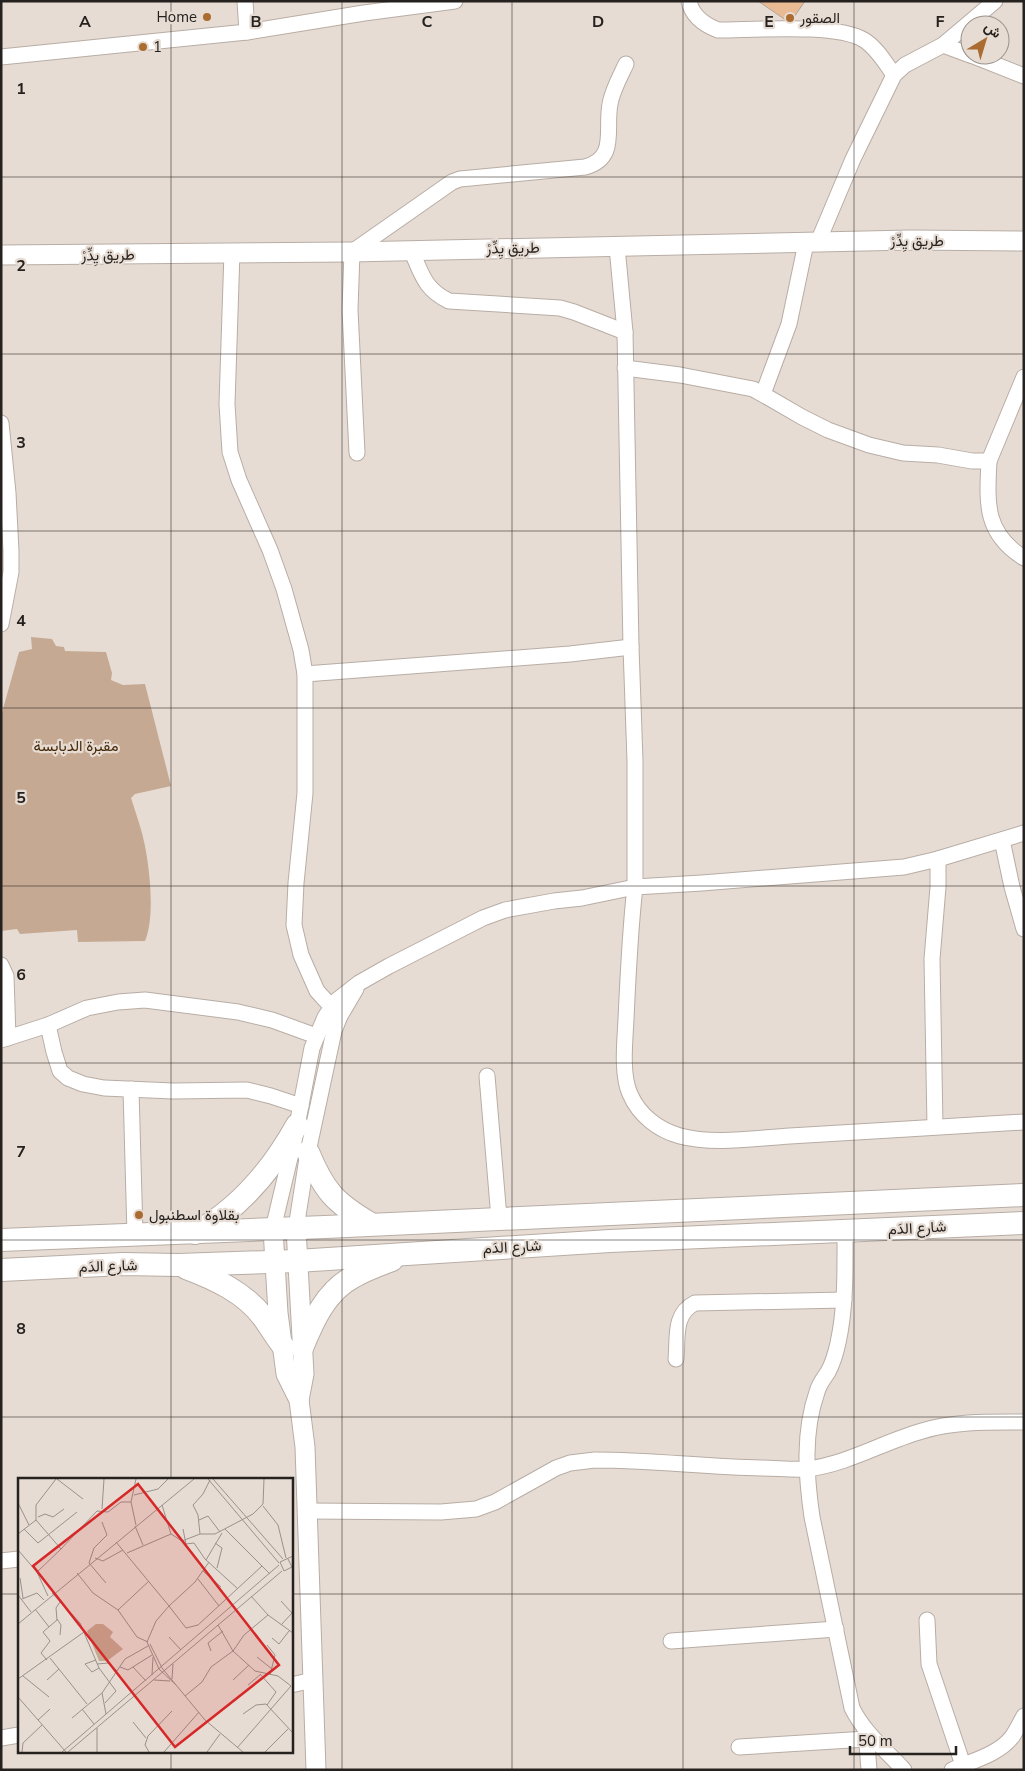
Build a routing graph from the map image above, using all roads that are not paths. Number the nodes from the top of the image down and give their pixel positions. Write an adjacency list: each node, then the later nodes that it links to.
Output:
1 (245, 1): 5 (street)
2 (455, 1): 5 (street)
3 (689, 1): 11 (street)
4 (995, 1): 6 (street)
5 (247, 32): 8 (street)
6 (943, 45): 7 (street); 11 (street)
7 (960, 51)
8 (1, 57)
9 (626, 64): 18 (street)
10 (996, 65): 12 (street)
11 (894, 75): 14 (street)
12 (1024, 76)
13 (1024, 241): 14 (street, طريق يِدِّرْ)
14 (812, 243): 15 (street, طريق يِدِّرْ); 23 (street)
15 (617, 247): 16 (street, طريق يِدِّرْ); 20 (street)
16 (411, 250): 18 (street, طريق يِدِّرْ); 20 (street)
17 (232, 252): 18 (street, طريق يِدِّرْ); 19 (street, طريق يِدِّرْ); 30 (street)
18 (352, 252): 25 (street)
19 (1, 256)
20 (625, 332): 21 (street)
21 (625, 368): 23 (street); 29 (street)
22 (1024, 377): 26 (street)
23 (763, 394): 26 (street)
24 (1, 423): 28 (street)
25 (357, 453)
26 (989, 461): 27 (street)
27 (1024, 558)
28 (1, 624)
29 (631, 647): 30 (street); 34 (street)
30 (305, 674): 37 (street)
31 (1024, 833): 32 (street)
32 (1002, 840): 33 (street); 35 (street)
33 (938, 859): 34 (street); 45 (street)
34 (635, 886): 37 (street); 45 (street)
35 (1024, 929)
36 (1, 965): 40 (street)
37 (336, 1012): 39 (street); 46 (street)
38 (48, 1025): 39 (street); 40 (street); 42 (street)
39 (316, 1036): 43 (street)
40 (5, 1039)
41 (487, 1076): 48 (street)
42 (131, 1088): 43 (street); 55 (street)
43 (299, 1115): 51 (street); 54 (main road)
44 (1024, 1122): 45 (street)
45 (935, 1126)
46 (308, 1152): 50 (main road); 52 (street)
47 (1024, 1195): 48 (main road, شارع الدَم)
48 (499, 1218): 50 (main road, شارع الدَم)
49 (1024, 1223): 53 (main road, شارع الدَم)
50 (370, 1224): 52 (main road, شارع الدَم)
51 (273, 1228): 52 (main road, شارع الدَم); 54 (main road, شارع الدَم); 59 (street)
52 (296, 1228): 58 (street)
53 (845, 1232): 57 (main road, شارع الدَم); 62 (street)
54 (195, 1233): 55 (main road, شارع الدَم)
55 (135, 1235): 56 (main road, شارع الدَم)
56 (1, 1240)
57 (410, 1252): 58 (main road, شارع الدَم); 63 (main road)
58 (297, 1260): 59 (main road, شارع الدَم); 63 (street)
59 (274, 1261): 60 (main road, شارع الدَم); 63 (street)
60 (178, 1265): 61 (main road, شارع الدَم); 63 (main road)
61 (1, 1270)
62 (844, 1300): 64 (street); 66 (street)
63 (293, 1347): 67 (street)
64 (676, 1359)
65 (1024, 1422): 66 (street)
66 (806, 1469): 67 (street); 71 (street)
67 (307, 1511): 73 (street)
68 (18, 1560): 69 (street)
69 (1, 1561)
70 (927, 1620): 80 (street)
71 (836, 1629): 72 (street); 77 (street)
72 (671, 1641)
73 (313, 1680): 74 (street); 81 (street)
74 (292, 1684)
75 (1024, 1716): 80 (street)
76 (18, 1735): 78 (street)
77 (866, 1735): 79 (street); 82 (street); 83 (street)
78 (1, 1738)
79 (739, 1747)
80 (958, 1767)
81 (316, 1770)
82 (869, 1770)
83 (904, 1770)

